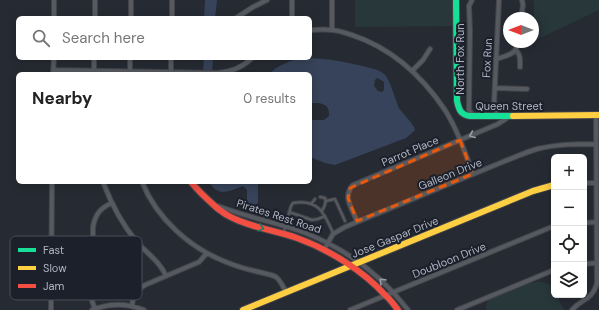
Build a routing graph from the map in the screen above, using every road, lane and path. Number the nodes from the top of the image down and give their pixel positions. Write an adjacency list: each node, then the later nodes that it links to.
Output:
1 (54, 0): 13 (street)
2 (95, 0): 14 (street)
3 (131, 0): 15 (street)
4 (172, 0): 16 (street)
5 (267, 0): 17 (street)
6 (292, 0): 18 (street)
7 (332, 0): 20 (street)
8 (456, 0): 39 (street, Queen Street)
9 (471, 0): 39 (street, North Fox Run)
10 (499, 0): 23 (street, Fox Run)
11 (522, 0): 12 (street)
12 (522, 12)
13 (54, 16)
14 (95, 16)
15 (131, 16)
16 (172, 16)
17 (239, 16)
18 (292, 16)
19 (312, 30): 20 (street)
20 (332, 30): 30 (street)
21 (430, 49): 30 (street)
22 (516, 50): 23 (street); 29 (street)
23 (496, 59): 36 (street, Fox Run)
24 (54, 60): 31 (street)
25 (94, 60): 32 (street)
26 (130, 60): 33 (street)
27 (171, 60): 34 (street)
28 (250, 60): 35 (street)
29 (520, 67)
30 (412, 71): 42 (street)
31 (54, 72)
32 (94, 72)
33 (130, 72)
34 (171, 72)
35 (231, 72)
36 (495, 88): 37 (street); 40 (street, Fox Run)
37 (527, 89)
38 (598, 115): 41 (street, Queen Street); 43 (street)
39 (474, 116): 40 (street, Queen Street)
40 (497, 116): 41 (street, Queen Street)
41 (510, 116): 42 (street, Parrot Place, one-way to 42)
42 (460, 140): 44 (street); 63 (street, Parrot Place)
43 (596, 144): 44 (street, Galleon Drive); 46 (street)
44 (473, 174): 63 (street, Galleon Drive)
45 (587, 182): 46 (street)
46 (596, 183): 64 (street)
47 (52, 184): 71 (street)
48 (104, 184): 55 (street)
49 (143, 184): 77 (street)
50 (192, 184): 57 (street, Pirates Rest Road)
51 (551, 186): 79 (street, Jose Gaspar Drive)
52 (320, 197): 54 (lane)
53 (315, 199): 56 (lane)
54 (326, 201): 58 (lane); 62 (lane)
55 (112, 203): 72 (street); 73 (street)
56 (311, 204): 58 (lane); 59 (lane)
57 (214, 205): 60 (street, Pirates Rest Road); 65 (street, Pirates Rest Road)
58 (322, 211): 61 (lane)
59 (289, 212): 61 (lane); 67 (lane)
60 (245, 216): 65 (street); 67 (street, Pirates Rest Road)
61 (325, 216): 70 (lane)
62 (345, 221)
63 (357, 221): 70 (street, Galleon Drive)
64 (596, 222): 66 (street); 78 (street)
65 (243, 223): 69 (street, Pirates Rest Road, one-way to 69)
66 (587, 223)
67 (285, 226): 69 (lane); 74 (street, Pirates Rest Road)
68 (551, 227): 86 (street, Doubloon Drive)
69 (283, 234): 76 (street, Pirates Rest Road)
70 (333, 234): 74 (street)
71 (52, 236)
72 (93, 236)
73 (132, 236)
74 (328, 244): 76 (street); 79 (street, Pirates Rest Road)
75 (142, 247): 83 (street)
76 (324, 250): 81 (street, Pirates Rest Road)
77 (207, 253): 83 (street); 85 (street)
78 (596, 263): 80 (street); 97 (street)
79 (359, 264): 81 (street, Jose Gaspar Drive); 86 (street, Pirates Rest Road, one-way to 79)
80 (587, 264)
81 (350, 266): 85 (street, Jose Gaspar Drive); 87 (street, Pirates Rest Road)
82 (551, 271): 96 (street)
83 (166, 276): 84 (street)
84 (142, 287)
85 (286, 292): 92 (street, Jose Gaspar Drive)
86 (394, 293): 87 (street, Doubloon Drive); 95 (street, Pirates Rest Road)
87 (386, 295): 93 (street, Doubloon Drive); 94 (street, Pirates Rest Road)
88 (133, 300): 89 (street)
89 (132, 306): 90 (street); 91 (street)
90 (93, 309)
91 (144, 310)
92 (244, 310)
93 (350, 310)
94 (398, 310)
95 (408, 310)
96 (457, 310)
97 (572, 310)

